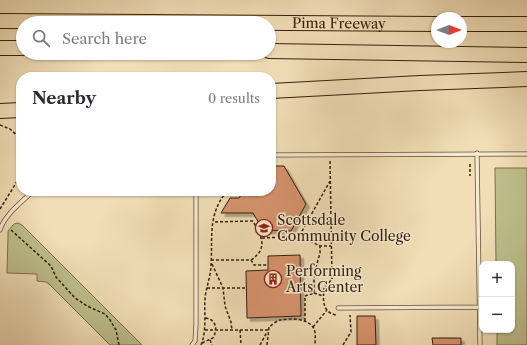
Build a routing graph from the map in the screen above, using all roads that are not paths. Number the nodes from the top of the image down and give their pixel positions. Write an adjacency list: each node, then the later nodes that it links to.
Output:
1 (0, 21): 2 (highway, Pima Freeway)
2 (16, 21)
3 (276, 23): 4 (highway, Pima Freeway)
4 (431, 24)
5 (467, 24): 6 (highway)
6 (527, 24)
7 (0, 48): 8 (highway)
8 (16, 48)
9 (276, 51): 10 (highway, Pima Freeway)
10 (527, 55)
11 (527, 79): 12 (highway)
12 (276, 91)
13 (16, 110): 14 (highway)
14 (0, 111)
15 (477, 153): 16 (lane); 17 (lane); 21 (lane)
16 (527, 154)
17 (276, 155)
18 (28, 196): 20 (lane)
19 (196, 196): 24 (lane)
20 (0, 230)
21 (479, 307): 22 (lane)
22 (338, 308)
23 (480, 333): 25 (lane)
24 (192, 345)
25 (480, 345)

